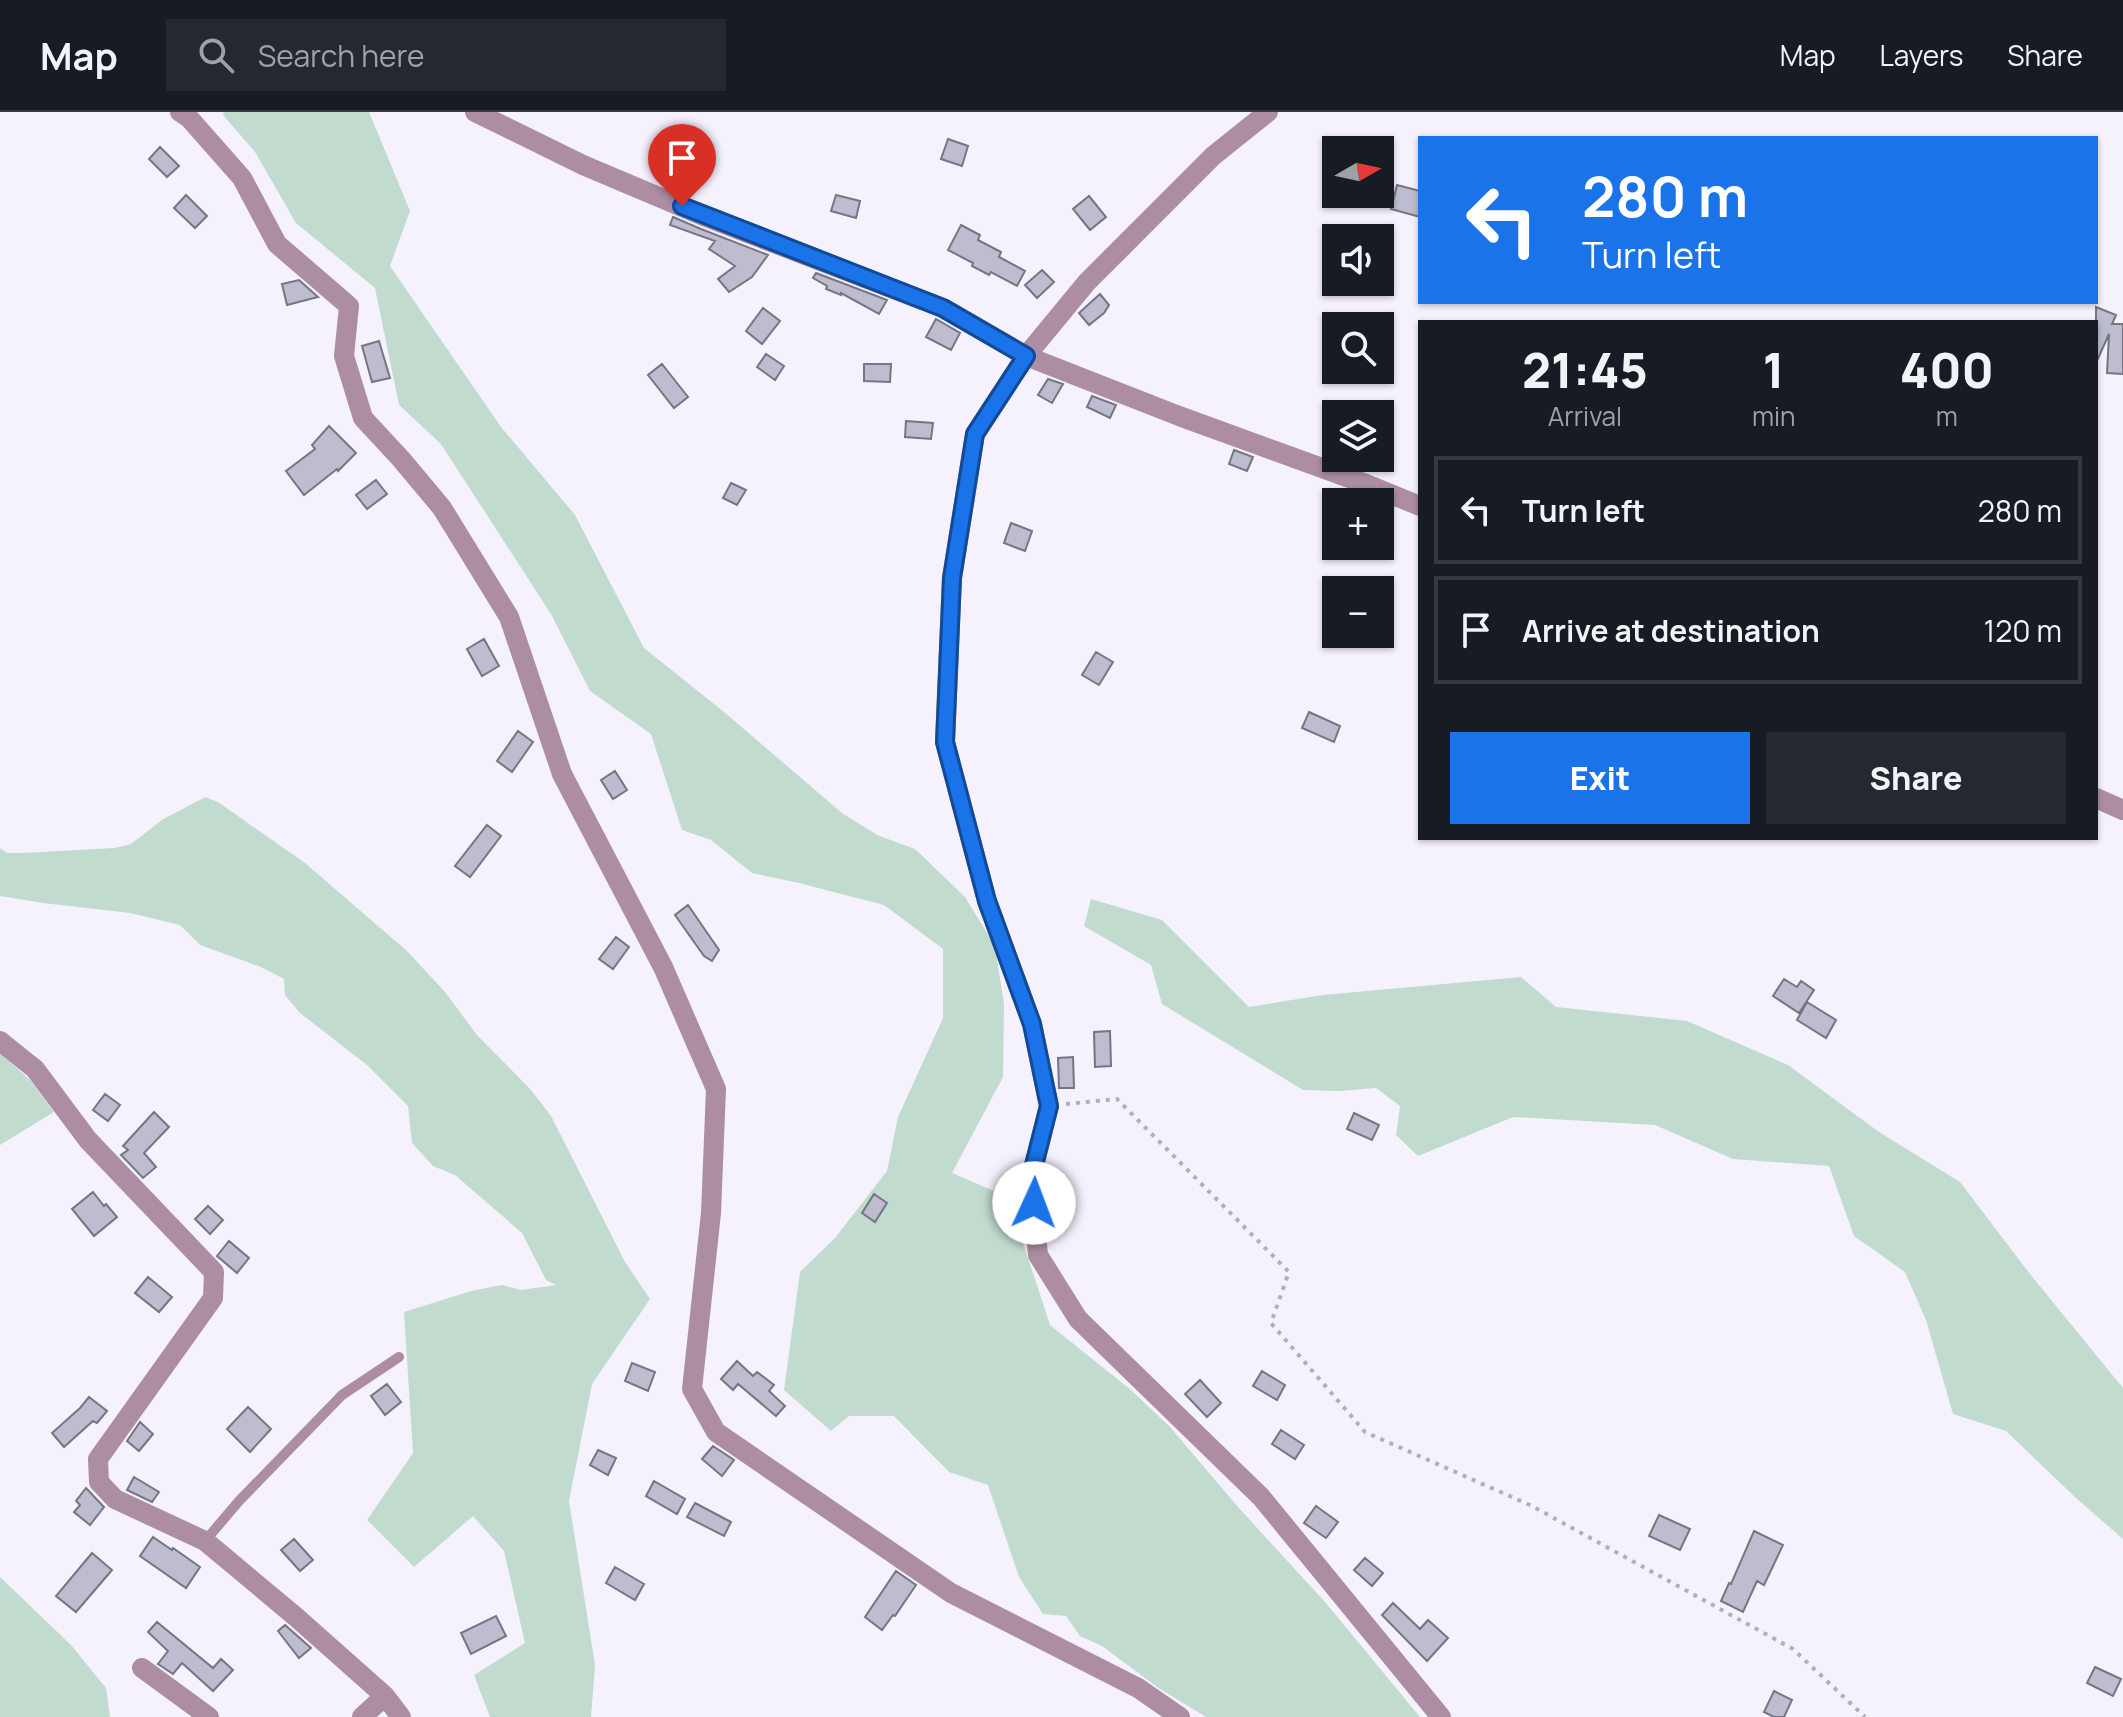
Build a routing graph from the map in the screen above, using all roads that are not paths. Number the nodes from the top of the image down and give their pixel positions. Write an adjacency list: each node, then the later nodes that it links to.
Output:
1 (180, 112): 16 (street)
2 (475, 112): 4 (street)
3 (1268, 112): 4 (street)
4 (1026, 356): 5 (street); 17 (street)
5 (1418, 505)
6 (2098, 799): 7 (street)
7 (2123, 810)
8 (0, 1041): 10 (street)
9 (399, 1357): 10 (lane)
10 (205, 1541): 12 (street)
11 (142, 1668): 13 (street)
12 (385, 1696): 14 (street); 15 (street)
13 (209, 1717)
14 (362, 1717)
15 (401, 1717)
16 (1180, 1717)
17 (1441, 1717)

